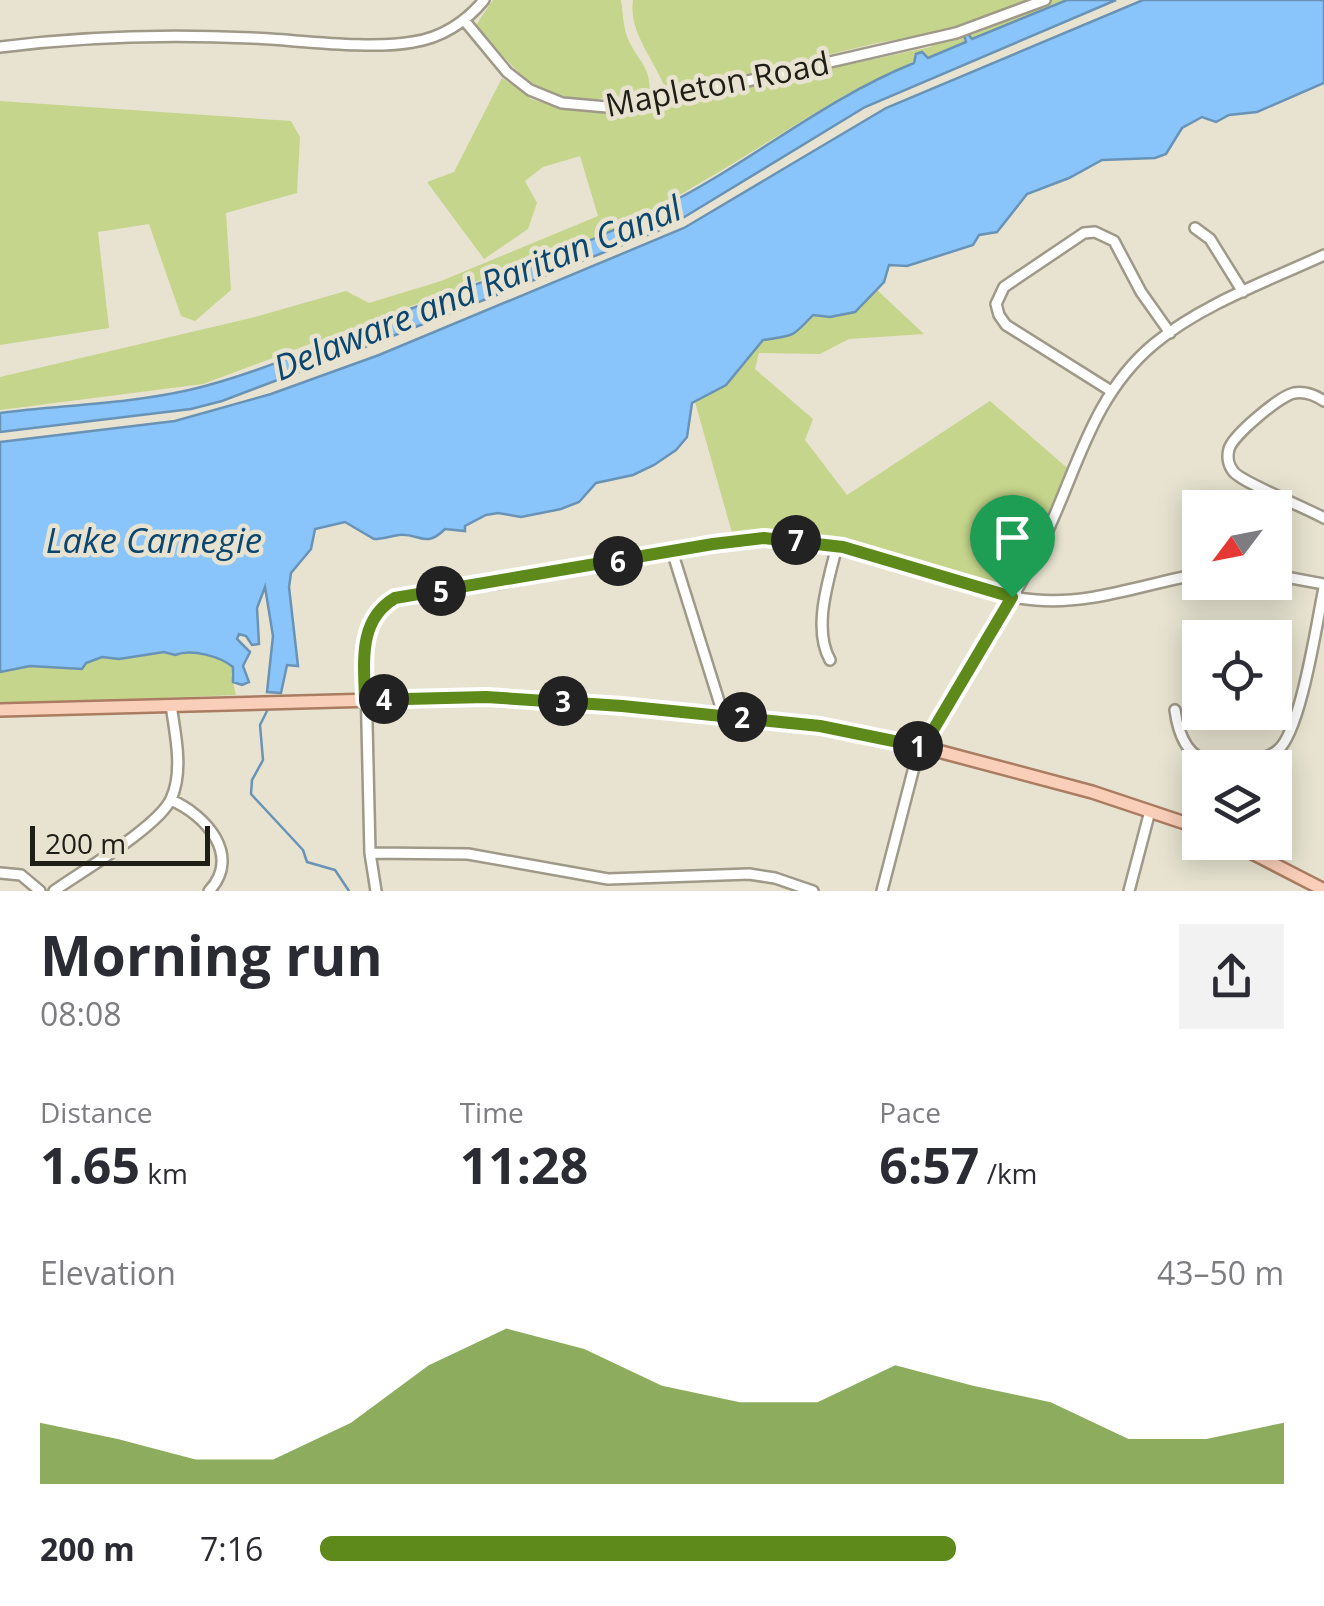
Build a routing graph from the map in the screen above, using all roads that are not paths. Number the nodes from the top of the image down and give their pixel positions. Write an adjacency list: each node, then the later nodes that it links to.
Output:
1 (484, 0): 3 (street)
2 (1045, 0): 3 (street, Mapleton Road)
3 (464, 20): 4 (street)
4 (0, 47)
5 (1196, 228): 7 (street)
6 (1324, 255): 7 (street)
7 (1242, 292): 8 (street)
8 (1170, 332): 9 (street); 9 (street)
9 (1111, 392): 17 (street)
10 (1324, 401): 11 (street)
11 (1324, 518)
12 (837, 546): 13 (street); 17 (street); 18 (street)
13 (672, 551): 19 (street); 23 (street)
14 (1182, 578): 17 (street)
15 (1292, 579): 16 (street)
16 (1324, 586): 22 (street)
17 (1012, 597): 24 (street)
18 (830, 660)
19 (365, 700): 20 (main road); 23 (main road); 28 (street)
20 (171, 704): 21 (main road); 25 (street)
21 (0, 710)
22 (1176, 710)
23 (723, 714): 24 (main road)
24 (923, 747): 26 (main road); 37 (street)
25 (171, 800): 33 (street); 34 (street)
26 (1150, 810): 27 (main road); 38 (street)
27 (1182, 822)
28 (370, 853): 35 (street); 36 (street)
29 (1266, 860): 31 (main road)
30 (0, 873): 32 (street)
31 (1324, 890)
32 (40, 891)
33 (54, 891)
34 (208, 891)
35 (376, 891)
36 (813, 891)
37 (882, 891)
38 (1129, 891)

